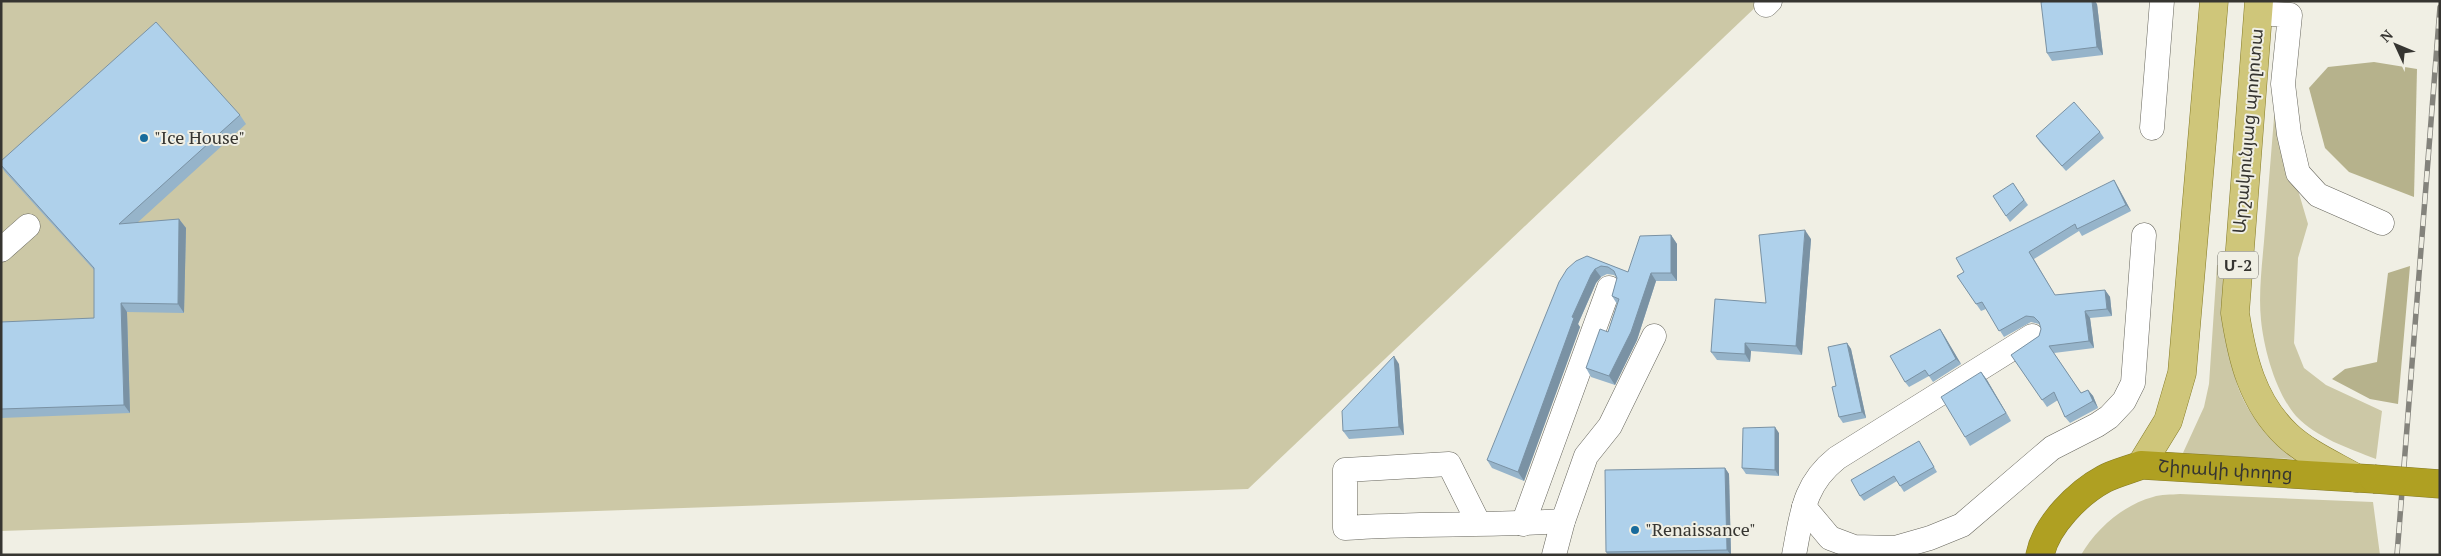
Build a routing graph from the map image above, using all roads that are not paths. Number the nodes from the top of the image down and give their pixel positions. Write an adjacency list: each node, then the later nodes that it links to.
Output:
1 (2162, 1): 5 (lane)
2 (2214, 1): 13 (main road, Մ-2)
3 (2258, 7): 4 (lane); 14 (main road, Արշակունյաց պողոտա / Մ-2)
4 (2296, 8): 6 (lane)
5 (2152, 128)
6 (2382, 223)
7 (28, 226): 9 (lane)
8 (2144, 235): 16 (lane)
9 (1, 250)
10 (1610, 288): 19 (lane)
11 (1654, 336): 17 (lane)
12 (2032, 336): 16 (lane)
13 (2141, 466): 14 (highway, Շիրակի փողոց / Մ-2); 20 (highway, Շիրակի փողոց / Մ-2)
14 (2365, 479): 15 (highway, Շիրակի փողոց / Մ-2, bridge)
15 (2440, 484)
16 (1804, 507): 22 (lane)
17 (1563, 521): 19 (lane); 21 (lane)
18 (1479, 524): 18 (lane); 19 (lane)
19 (1524, 524)
20 (2034, 551)
21 (1554, 555)
22 (1794, 555)

